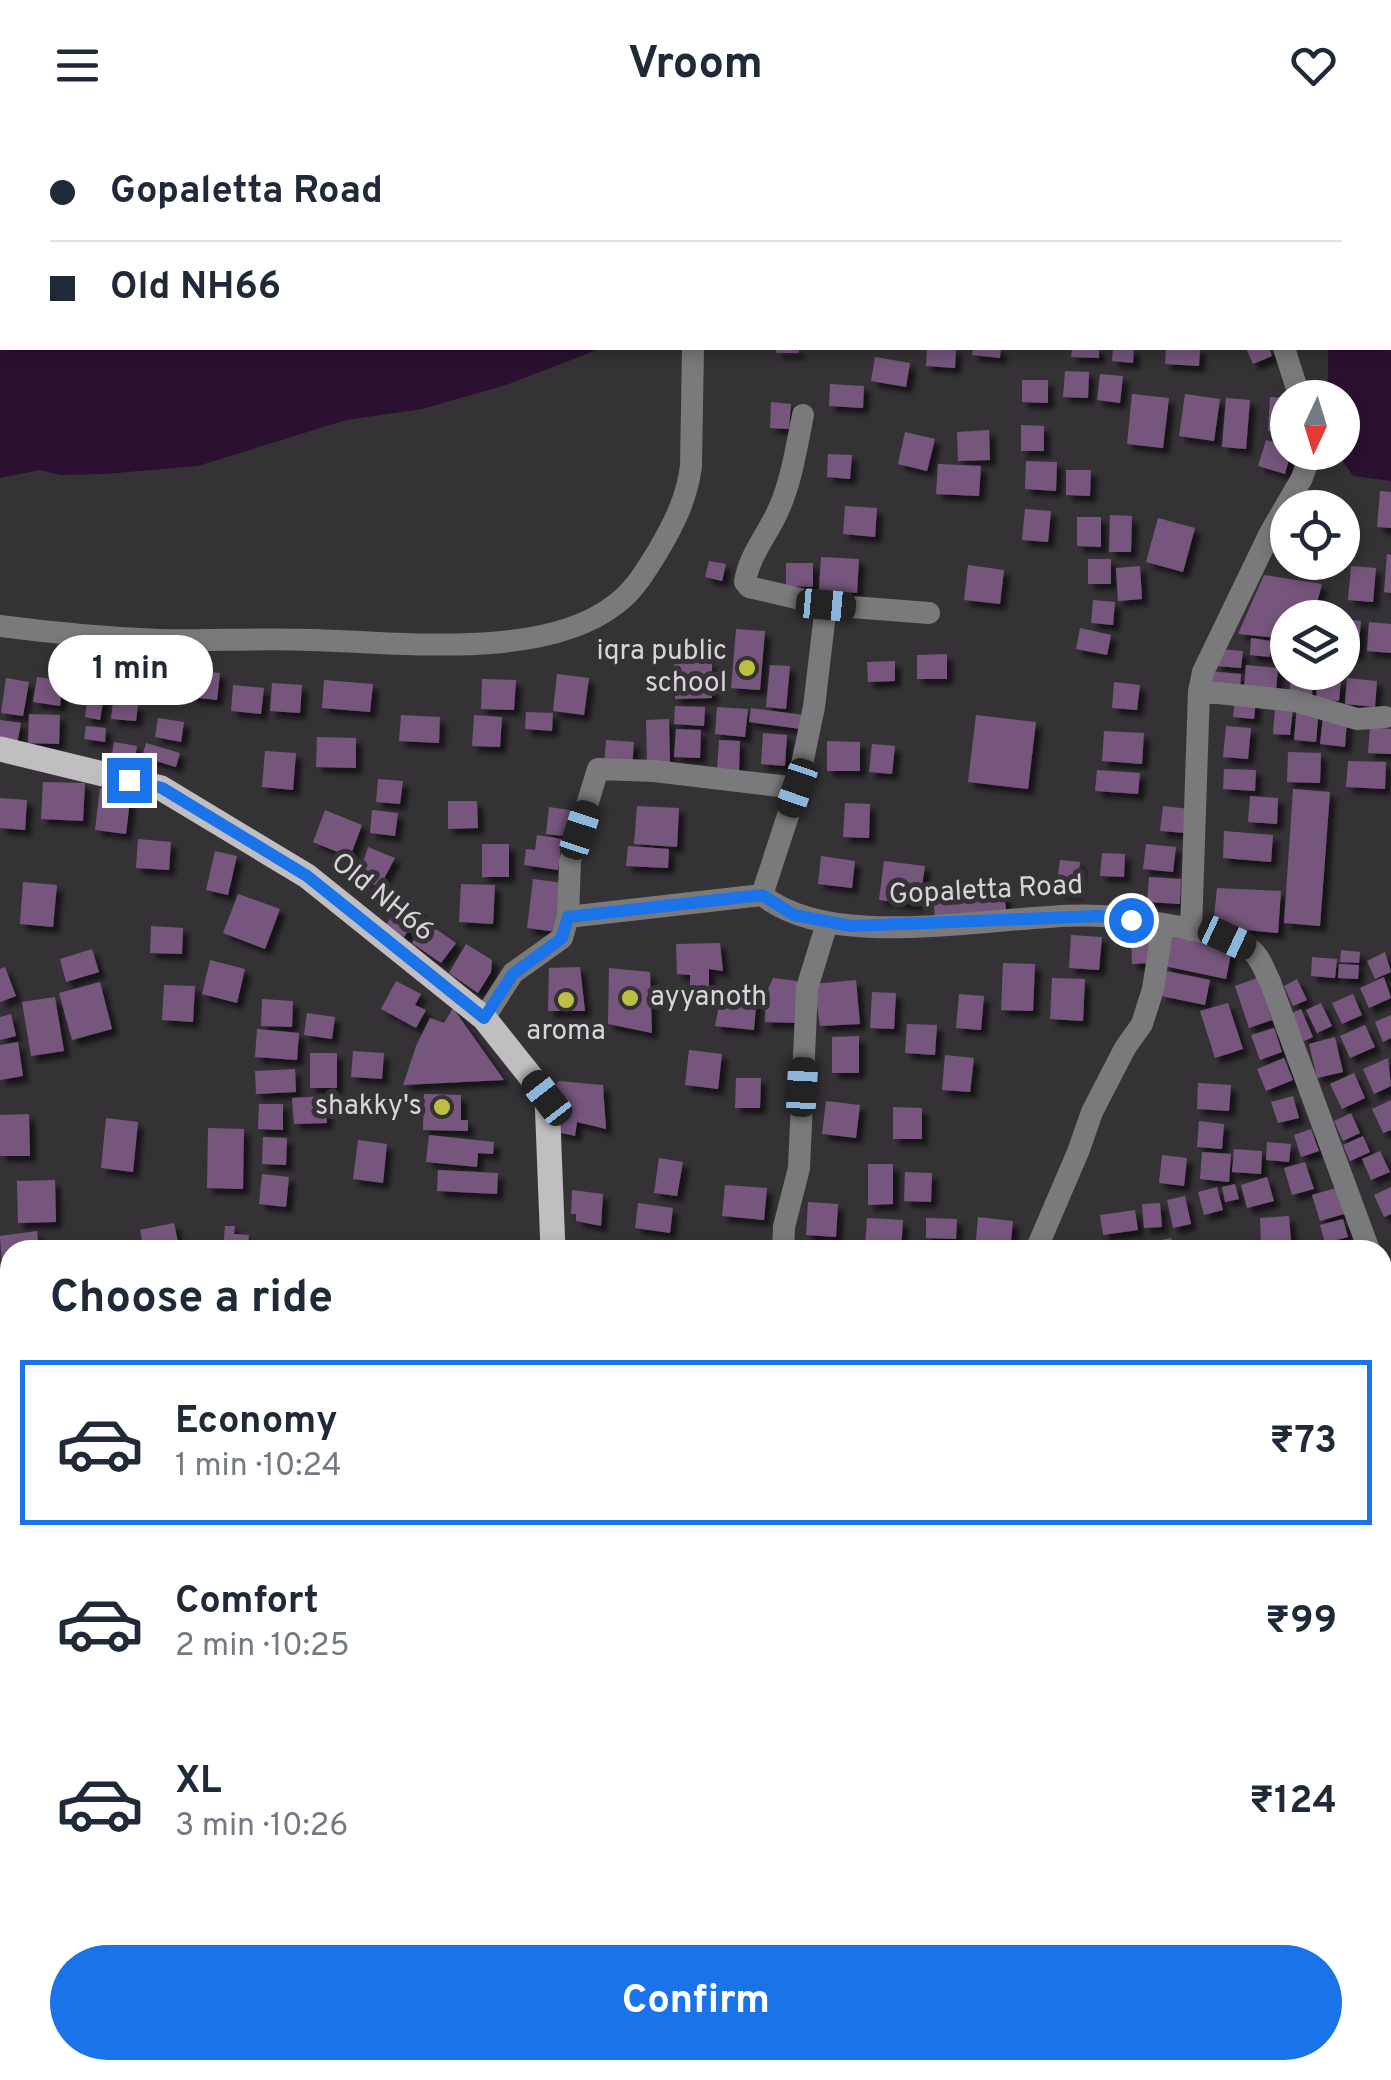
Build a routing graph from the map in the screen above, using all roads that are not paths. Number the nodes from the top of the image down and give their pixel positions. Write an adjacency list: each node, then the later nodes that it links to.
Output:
1 (693, 350): 8 (street)
2 (1285, 350): 3 (street)
3 (1294, 380)
4 (803, 416): 6 (street)
5 (1305, 470): 9 (street)
6 (826, 605): 7 (street); 12 (street)
7 (929, 614)
8 (0, 626)
9 (1199, 691): 10 (street); 17 (street)
10 (1386, 717)
11 (0, 749): 18 (main road, Old NH66)
12 (797, 788): 13 (street); 14 (street)
13 (762, 895): 14 (street); 15 (street, Gopaletta Road)
14 (568, 917): 18 (street)
15 (827, 924): 16 (street, Gopaletta Road); 20 (street)
16 (1163, 924): 17 (street, Gopaletta Road); 21 (street)
17 (1191, 930): 22 (street, Gopaletta Road)
18 (484, 1018): 19 (main road, Old NH66)
19 (553, 1240)
20 (783, 1240)
21 (1040, 1240)
22 (1365, 1240)

